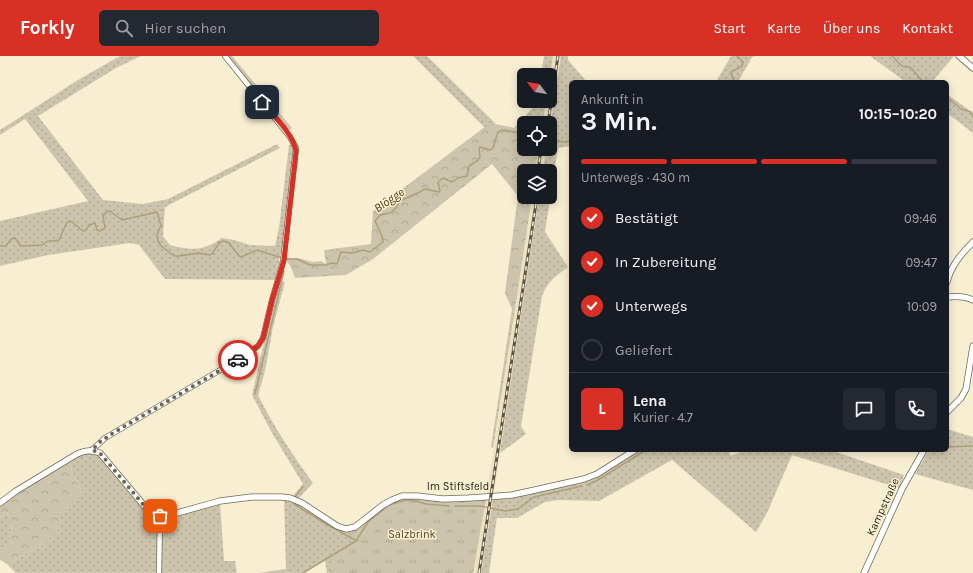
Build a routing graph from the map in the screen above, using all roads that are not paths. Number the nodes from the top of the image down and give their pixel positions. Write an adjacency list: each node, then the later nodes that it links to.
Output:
1 (225, 56): 10 (street)
2 (959, 56): 3 (street)
3 (973, 68)
4 (973, 242): 5 (street)
5 (949, 276)
6 (949, 296): 7 (street)
7 (973, 300)
8 (973, 346): 9 (street)
9 (949, 410)
10 (92, 450): 13 (street); 14 (street)
11 (632, 452): 14 (street, Im Stiftsfeld)
12 (923, 452): 16 (street, Kampstraße)
13 (0, 502)
14 (160, 516): 15 (street)
15 (159, 573)
16 (864, 573)

